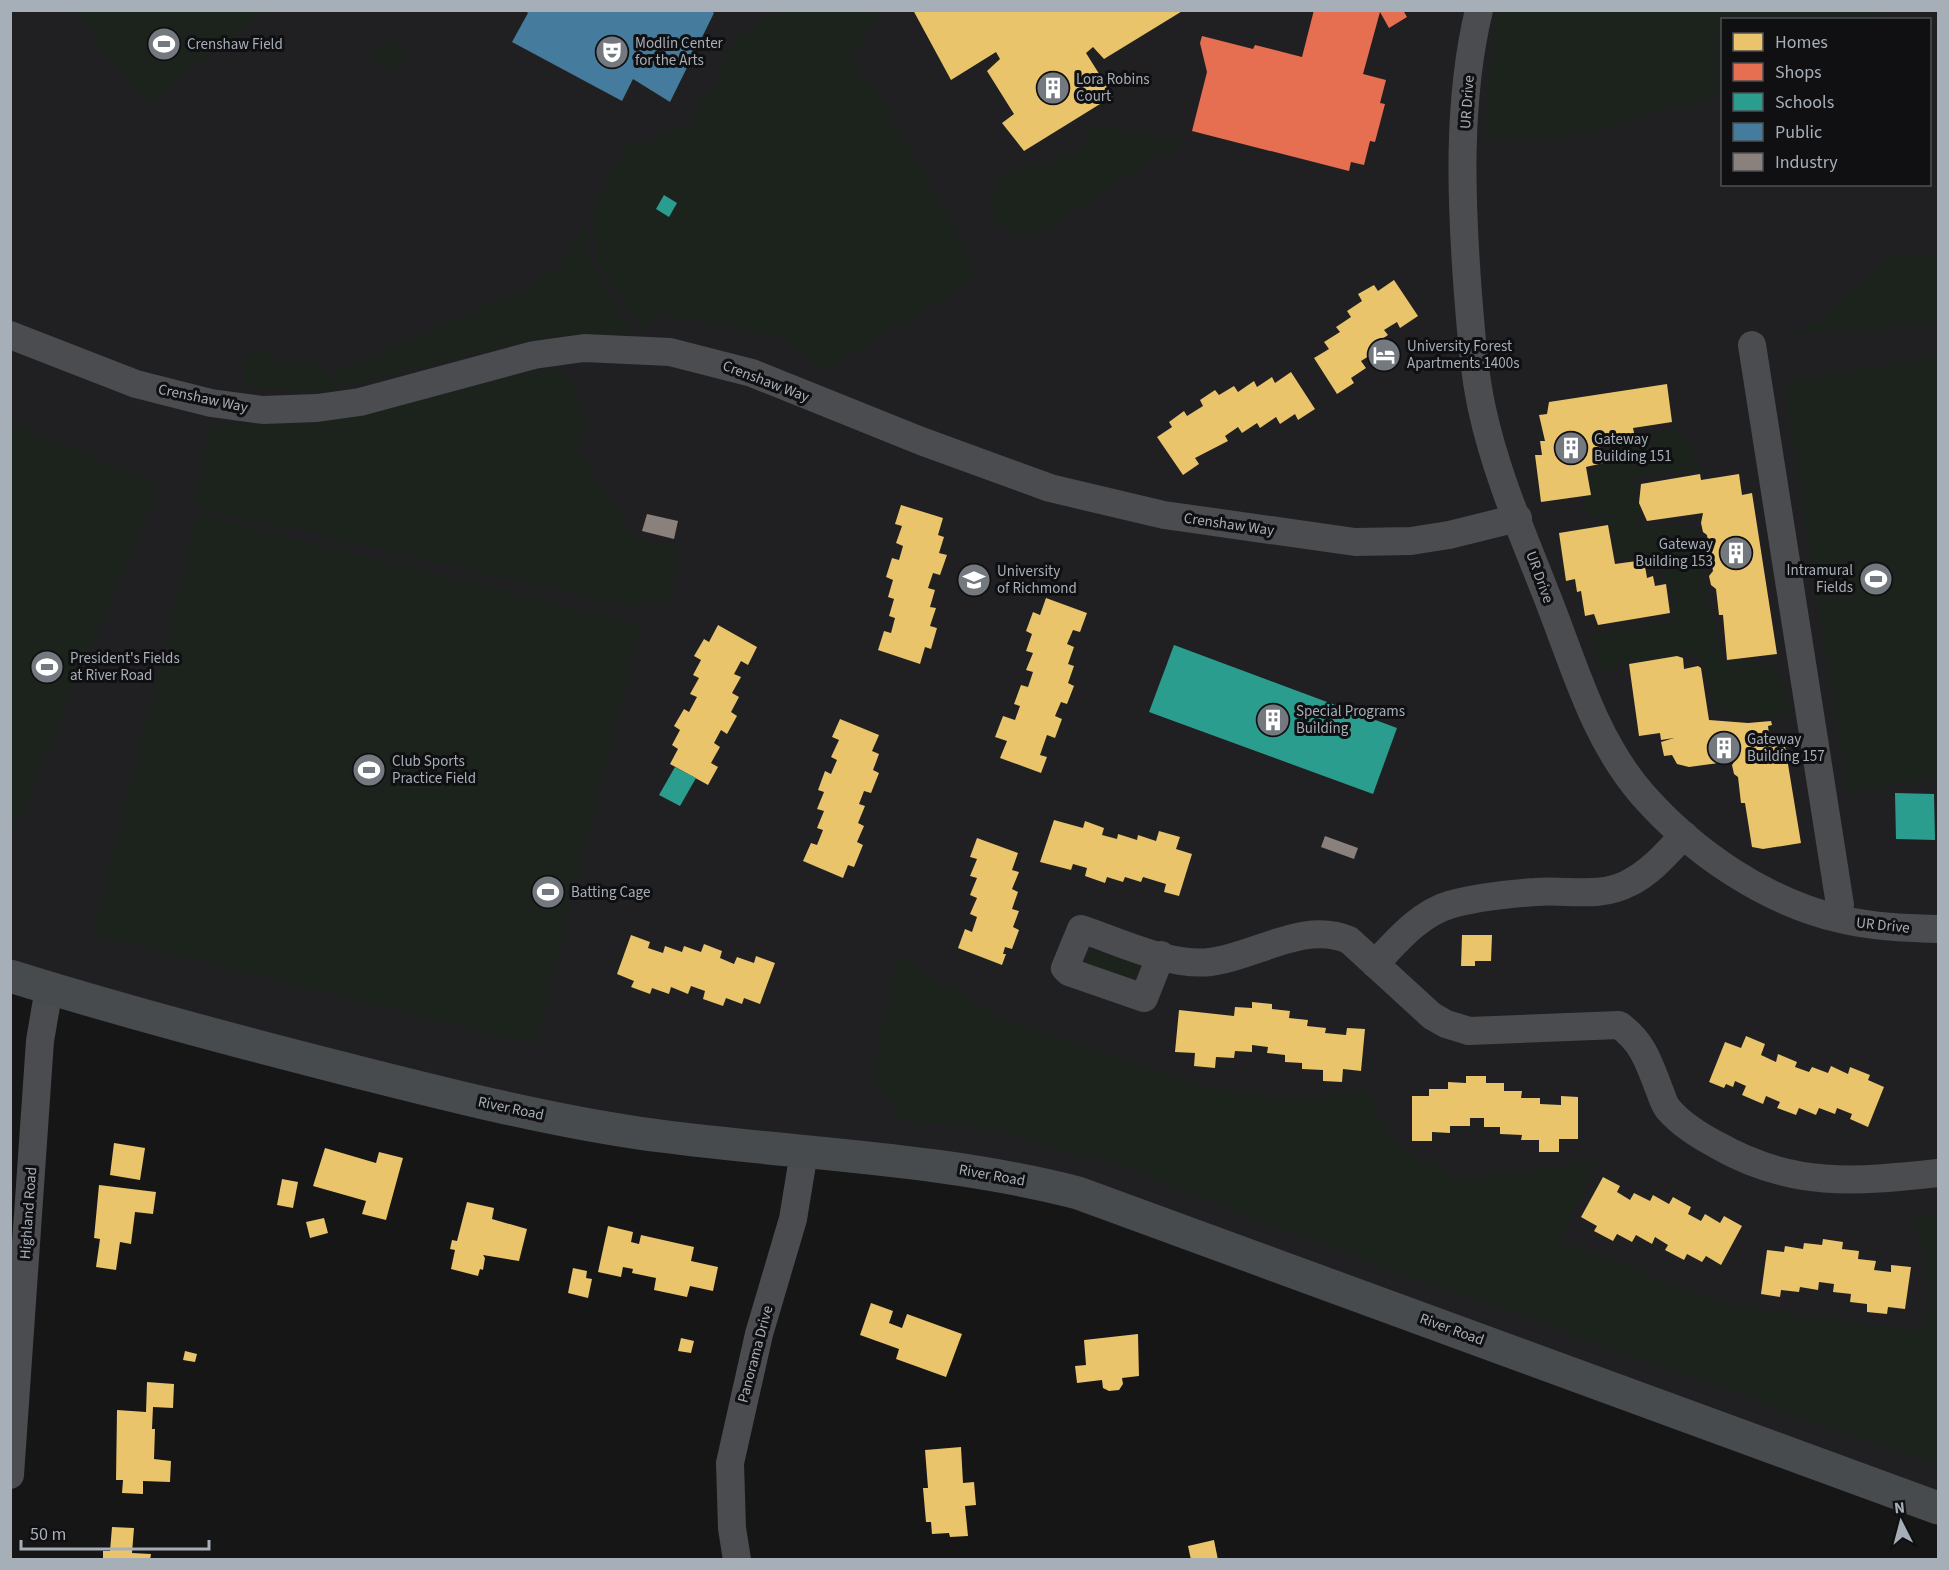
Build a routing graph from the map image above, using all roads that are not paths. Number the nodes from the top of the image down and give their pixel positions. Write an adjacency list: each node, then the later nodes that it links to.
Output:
1 (1479, 10): 4 (street, UR Drive)
2 (10, 335): 4 (street, Crenshaw Way)
3 (1752, 345): 6 (street)
4 (1518, 518): 5 (street, UR Drive)
5 (1684, 835): 7 (street, UR Drive); 9 (street)
6 (1840, 905)
7 (1938, 929)
8 (1161, 955): 9 (street)
9 (1375, 964): 13 (street)
10 (10, 976): 11 (main road, River Road)
11 (49, 988): 12 (main road, River Road); 14 (street, Highland Road)
12 (804, 1152): 15 (main road, River Road); 16 (street, Panorama Drive)
13 (1938, 1173)
14 (10, 1475)
15 (1938, 1508)
16 (737, 1560)

